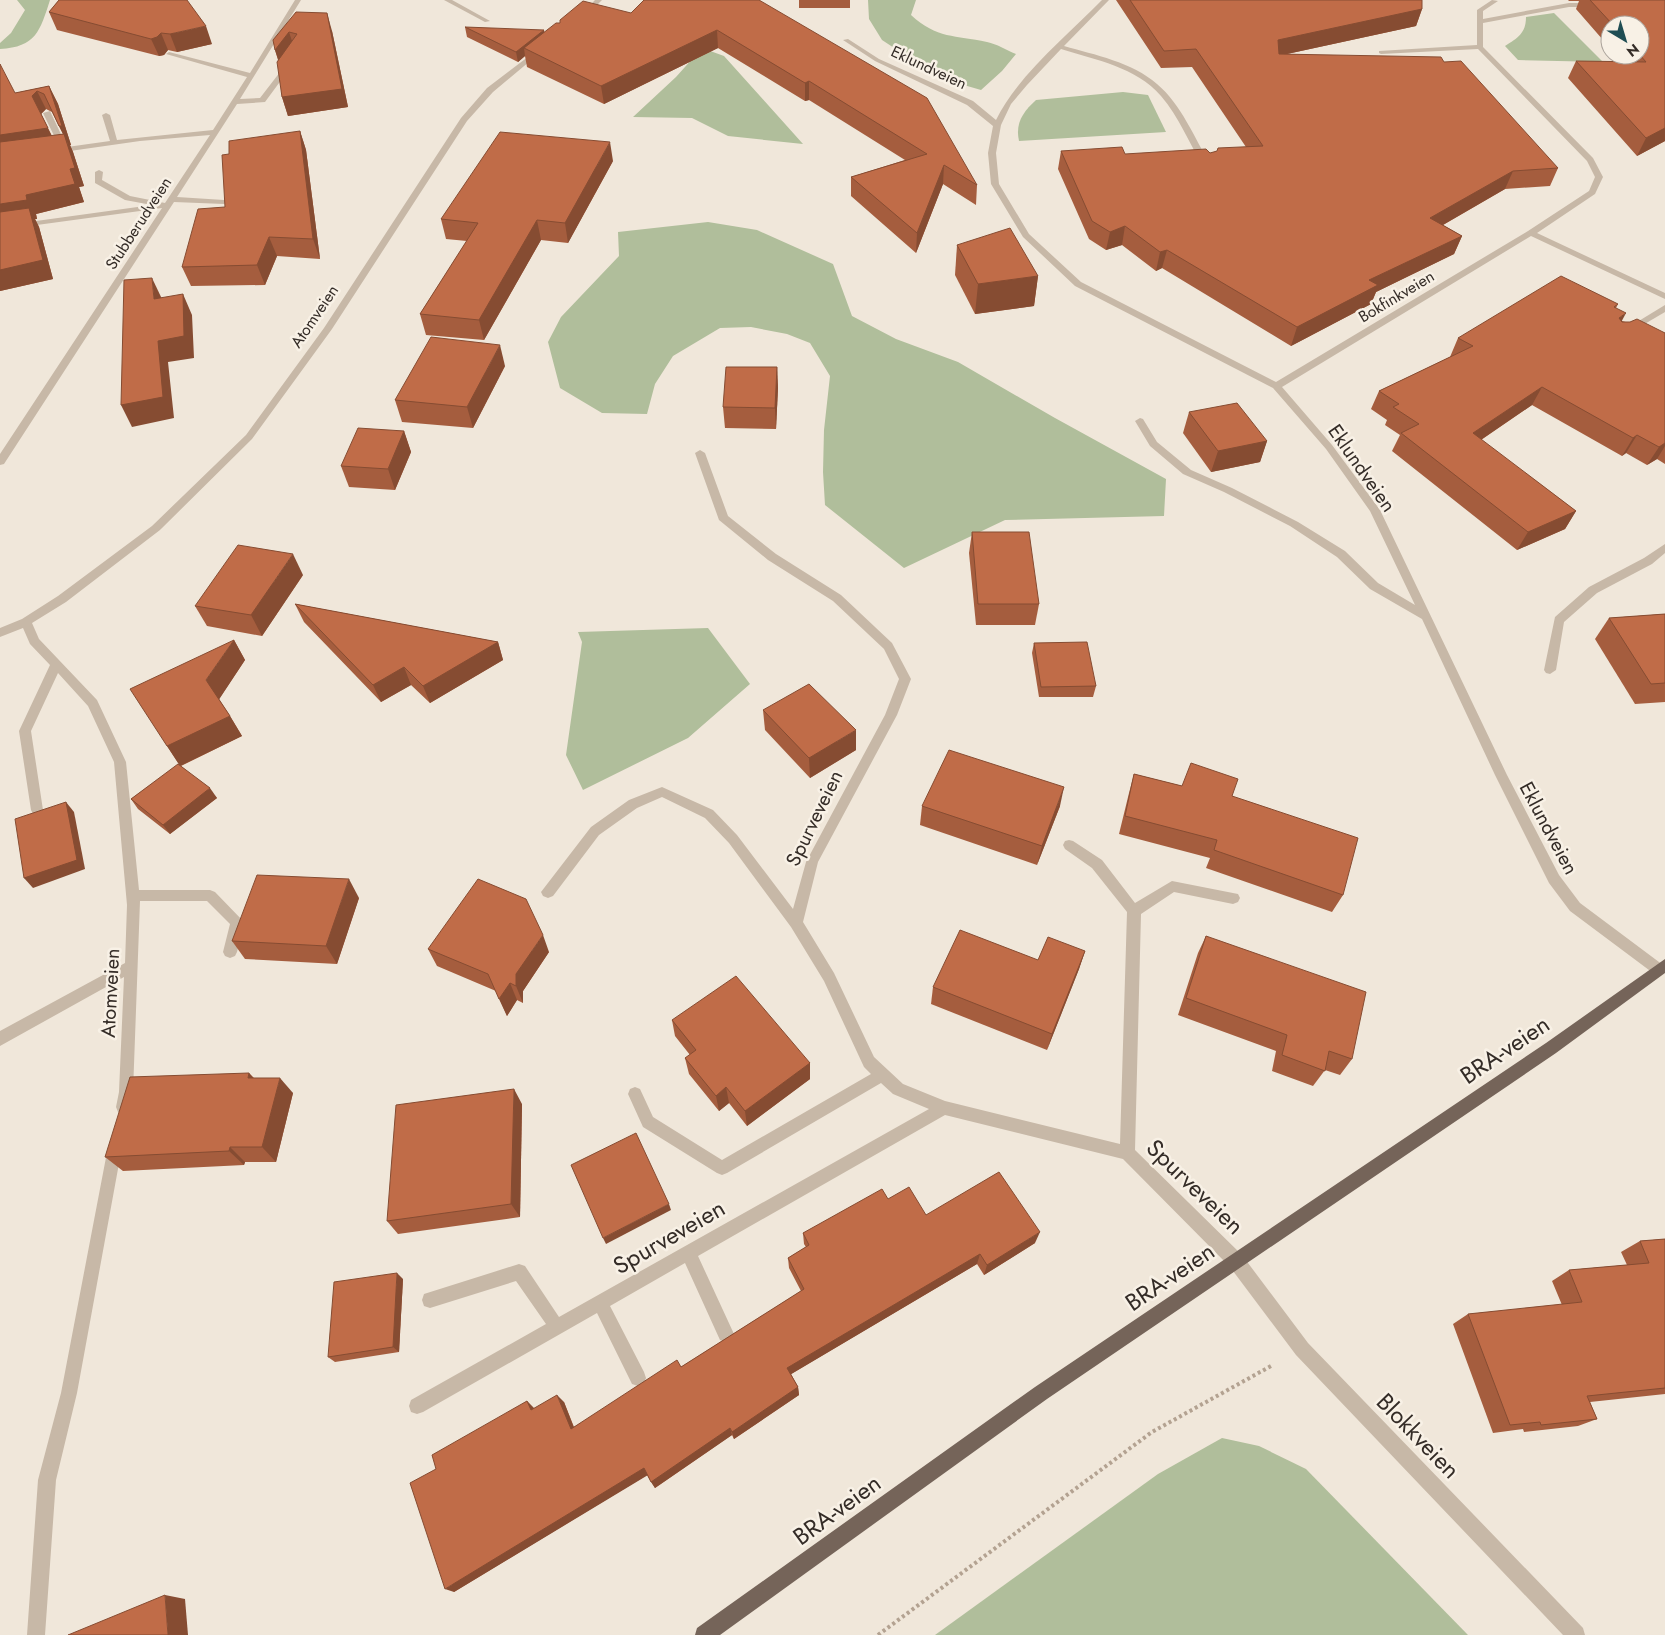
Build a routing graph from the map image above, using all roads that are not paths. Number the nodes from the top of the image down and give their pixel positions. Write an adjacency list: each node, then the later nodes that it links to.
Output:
1 (298, 0): 18 (street, Stubberudveien)
2 (447, 0): 8 (street)
3 (599, 0): 9 (street)
4 (1106, 0): 12 (street, Eklundveien)
5 (1494, 1): 10 (street)
6 (1567, 3): 7 (street); 10 (street)
7 (1605, 5)
8 (487, 20)
9 (576, 22)
10 (1479, 22): 14 (street)
11 (846, 40): 22 (street, Eklundveien)
12 (1060, 46): 22 (street, Eklundveien); 27 (street)
13 (544, 47): 42 (street, Atomveien)
14 (1480, 47): 15 (street); 32 (street, Bokfinkveien)
15 (1381, 52)
16 (170, 54): 18 (street)
17 (292, 59): 19 (street)
18 (252, 76): 19 (street, Stubberudveien)
19 (235, 102): 23 (street, Stubberudveien)
20 (47, 113): 25 (street)
21 (106, 115): 24 (street)
22 (997, 125): 36 (street, Eklundveien)
23 (215, 132): 24 (street); 29 (street, Stubberudveien)
24 (114, 143): 25 (street)
25 (64, 150): 26 (street)
26 (49, 152)
27 (1208, 166)
28 (99, 172): 29 (street)
29 (169, 202): 30 (street); 31 (street); 39 (street, Stubberudveien)
30 (224, 202)
31 (0, 228)
32 (1531, 234): 33 (street); 36 (street, Bokfinkveien)
33 (1665, 296)
34 (1665, 308): 35 (street)
35 (1616, 337)
36 (1276, 386): 41 (street, Eklundveien)
37 (1140, 421): 41 (street)
38 (700, 453): 52 (street, Spurveveien)
39 (0, 462)
40 (1665, 548): 45 (street)
41 (1426, 617): 55 (street, Eklundveien)
42 (26, 622): 43 (street, Atomveien); 44 (street, Atomveien)
43 (0, 633)
44 (56, 664): 46 (street); 49 (street, Atomveien)
45 (1550, 670)
46 (37, 810)
47 (1069, 845): 51 (street)
48 (548, 892): 52 (street)
49 (133, 894): 53 (street); 54 (street, Atomveien)
50 (1233, 898): 51 (street)
51 (1134, 911): 60 (street)
52 (796, 923): 57 (street, Spurveveien)
53 (230, 952)
54 (131, 966): 56 (street); 69 (street, Atomveien)
55 (1662, 967): 62 (main road, BRA-veien)
56 (0, 1040)
57 (882, 1075): 58 (street); 59 (street, Spurveveien)
58 (635, 1094)
59 (944, 1108): 60 (street, Spurveveien); 61 (street, Spurveveien)
60 (1127, 1153): 62 (street, Spurveveien)
61 (688, 1253): 64 (street, Spurveveien); 66 (street)
62 (1236, 1261): 70 (main road, BRA-veien); 71 (street, Blokkveien)
63 (430, 1300): 65 (street)
64 (600, 1303): 65 (street, Spurveveien); 67 (street)
65 (558, 1327): 68 (street, Spurveveien)
66 (726, 1334)
67 (638, 1378)
68 (417, 1406)
69 (36, 1635)
70 (704, 1635)
71 (1576, 1635)

